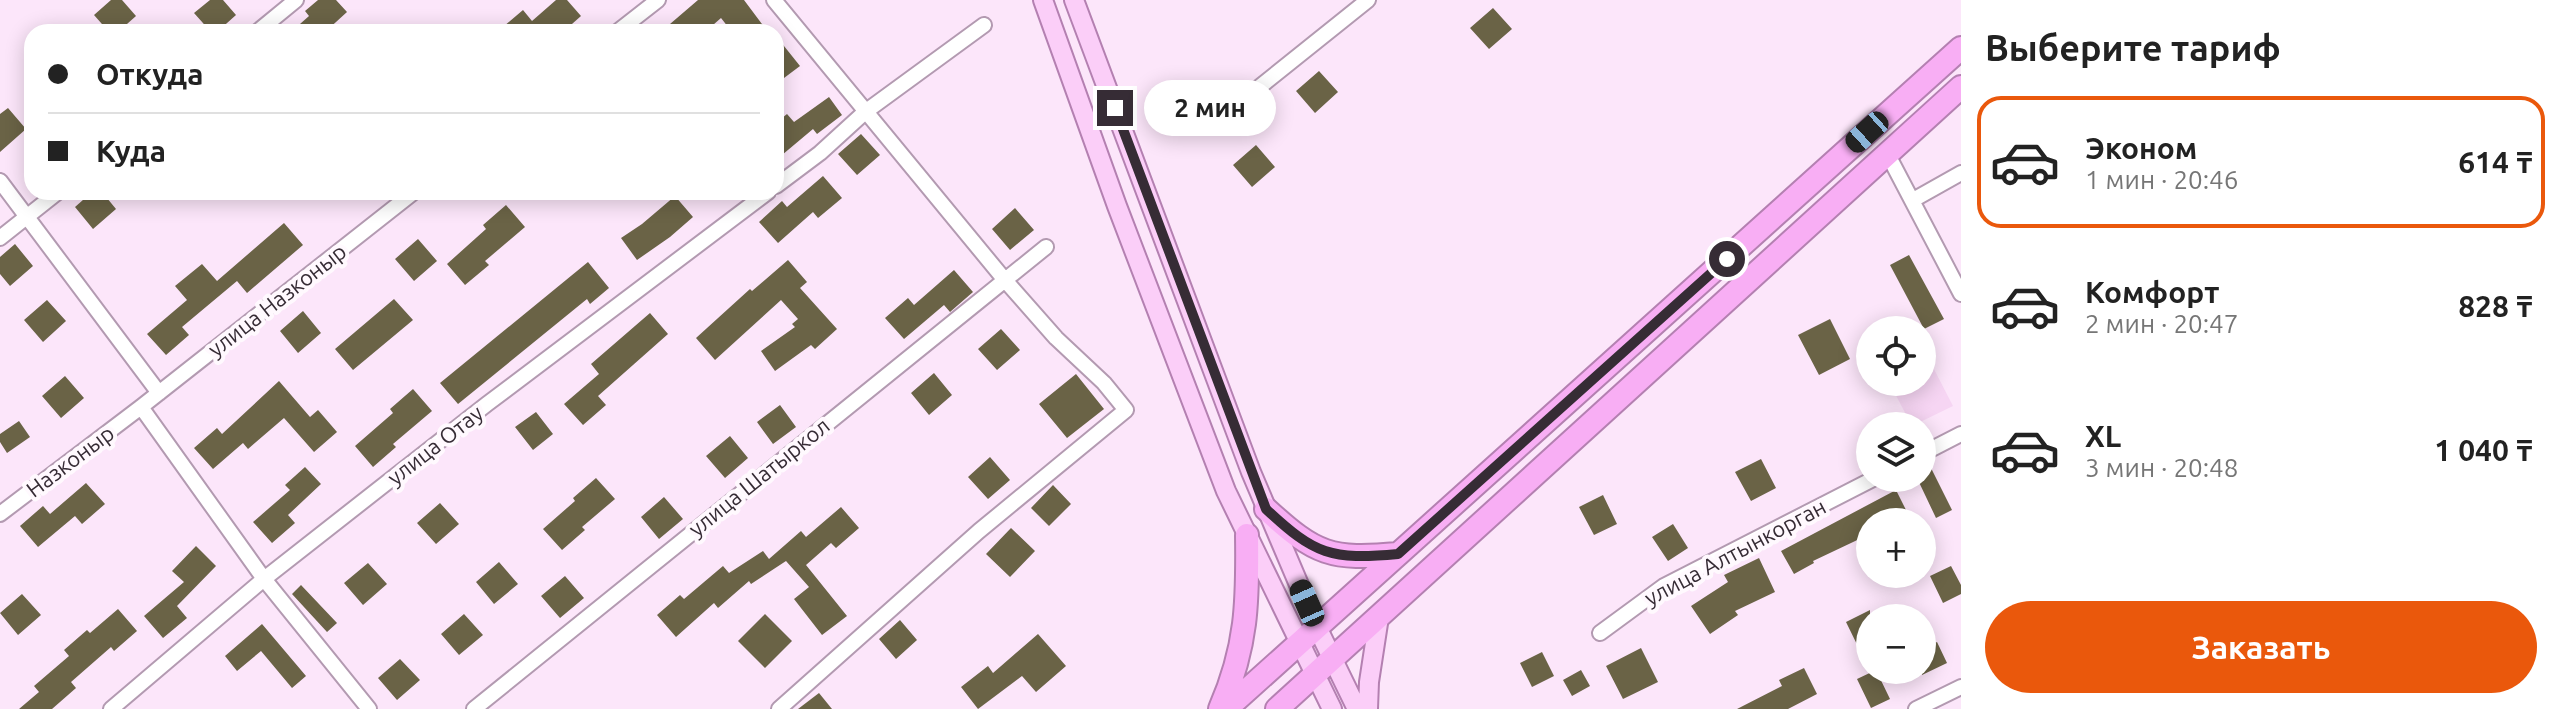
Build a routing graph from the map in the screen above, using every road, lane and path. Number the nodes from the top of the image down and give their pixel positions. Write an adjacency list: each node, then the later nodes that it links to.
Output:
1 (296, 0): 7 (street)
2 (658, 0): 8 (street)
3 (774, 0): 12 (street)
4 (1043, 0): 33 (main road)
5 (1074, 0): 31 (main road)
6 (1368, 0): 13 (street)
7 (267, 24)
8 (627, 24)
9 (984, 25): 12 (street)
10 (1961, 48): 37 (highway)
11 (1961, 87): 14 (highway)
12 (865, 112): 16 (street); 25 (street)
13 (1227, 113)
14 (1887, 153): 21 (street); 39 (highway)
15 (1961, 173): 21 (street)
16 (784, 180)
17 (0, 181): 22 (street)
18 (48, 200): 22 (street)
19 (404, 200): 27 (street, улица Назконыр)
20 (757, 200): 38 (street, улица Отау)
21 (1913, 200): 26 (street)
22 (27, 216): 23 (street); 27 (street)
23 (0, 238)
24 (1046, 247): 25 (street, улица Шатыркол)
25 (1004, 279): 48 (street, улица Шатыркол); 49 (street)
26 (1961, 294)
27 (159, 393): 28 (street, улица Назконыр)
28 (141, 407): 35 (street, Назконыр); 38 (street)
29 (1961, 434): 30 (street)
30 (1936, 447)
31 (1251, 472): 33 (main road); 34 (main road)
32 (1856, 488): 41 (street, улица Алтынкорган)
33 (1226, 491): 36 (main road)
34 (1266, 509): 37 (highway); 40 (main road)
35 (0, 514)
36 (1247, 535): 42 (main road); 50 (highway)
37 (1398, 554): 40 (highway)
38 (264, 579): 46 (street, улица Отау); 47 (street)
39 (1379, 617): 43 (highway); 55 (main road)
40 (1317, 627): 42 (highway); 43 (main road)
41 (1600, 633)
42 (1300, 642): 44 (main road); 51 (highway)
43 (1332, 658): 44 (highway); 54 (main road)
44 (1314, 676): 52 (highway); 53 (main road)
45 (1961, 687): 56 (street)
46 (111, 709)
47 (369, 709)
48 (474, 709)
49 (779, 709)
50 (1220, 709)
51 (1226, 709)
52 (1277, 709)
53 (1332, 709)
54 (1357, 709)
55 (1368, 709)
56 (1916, 709)

